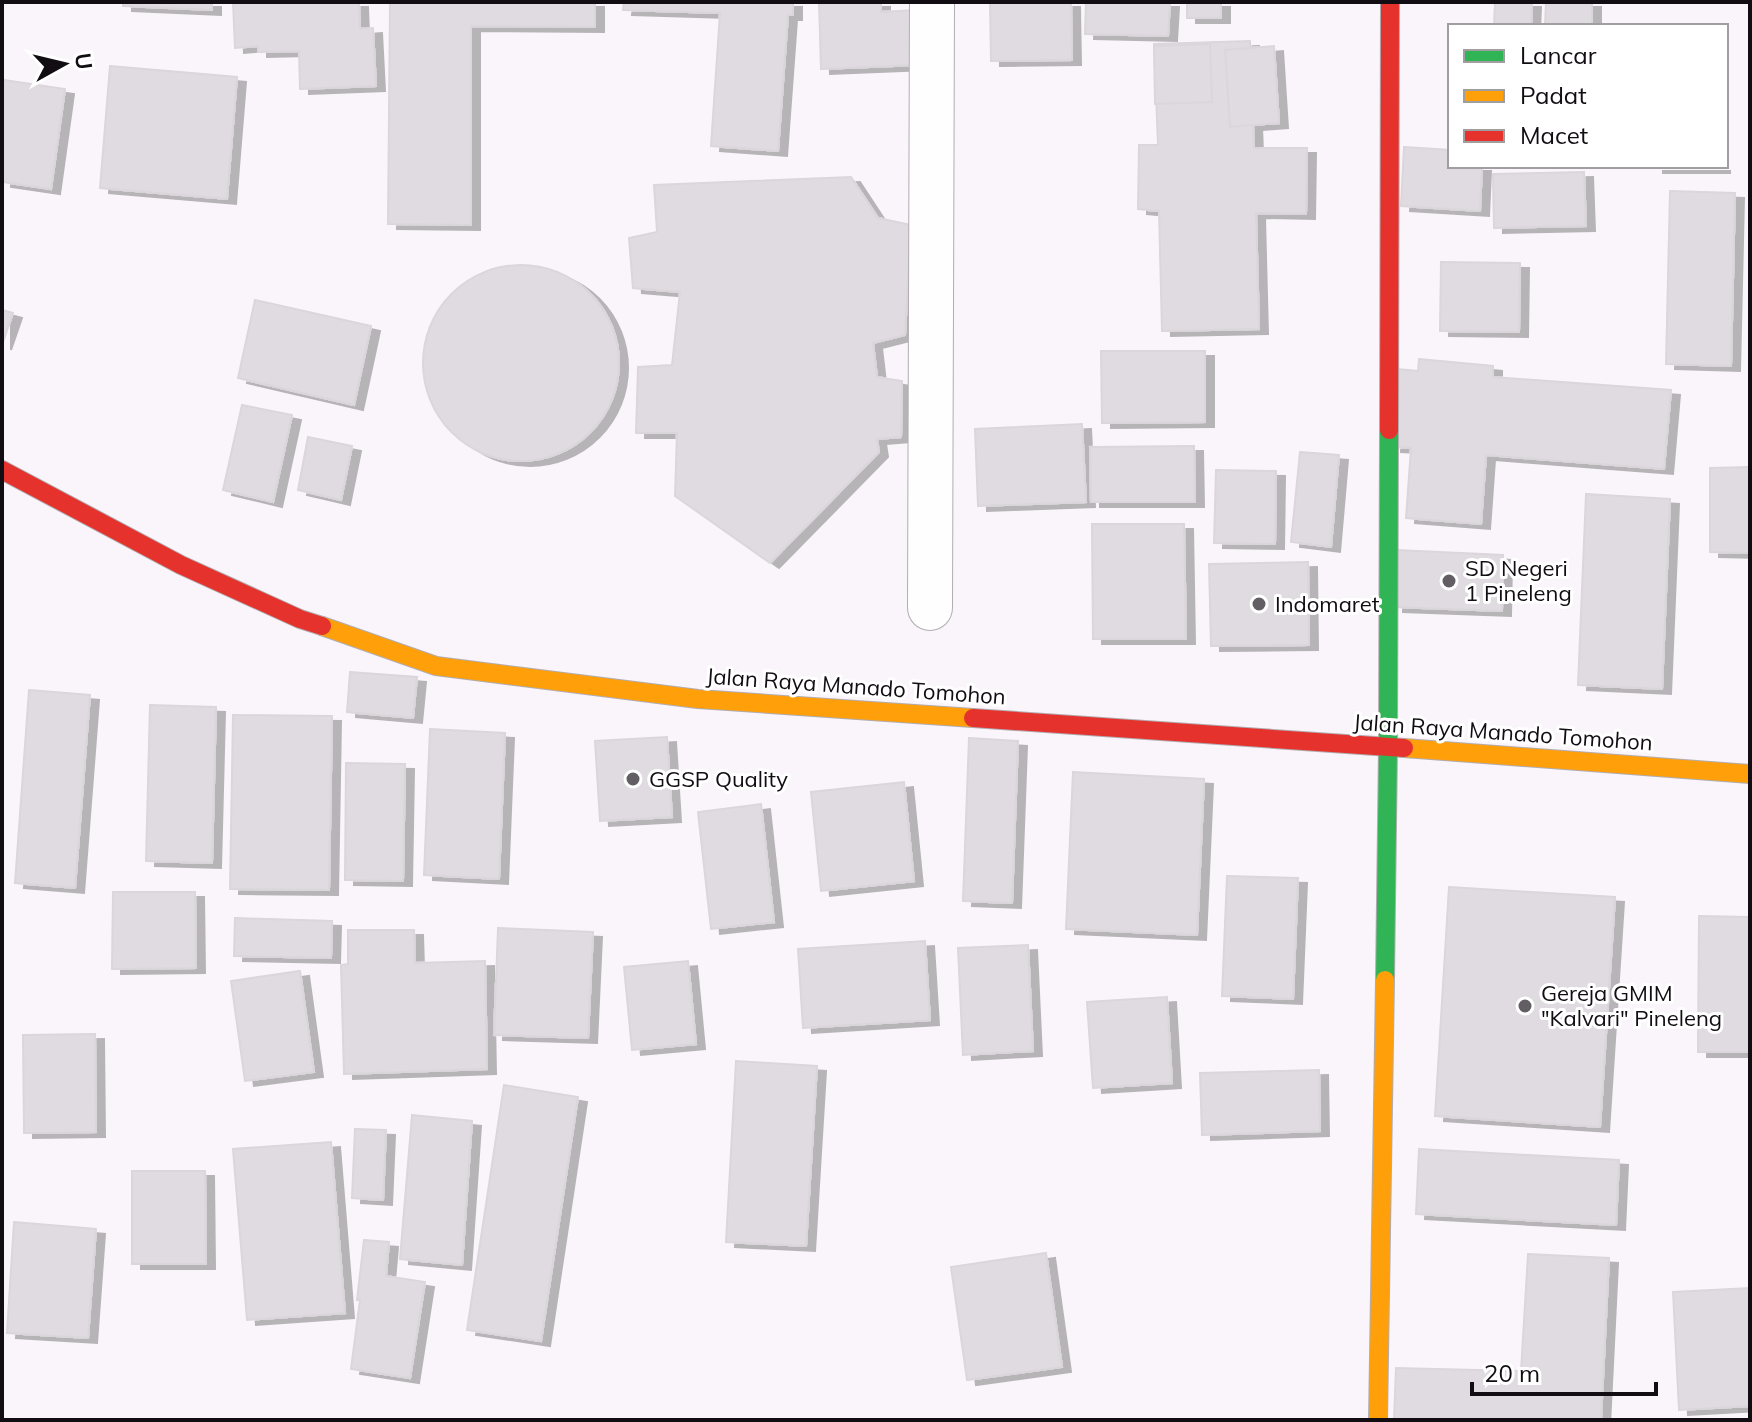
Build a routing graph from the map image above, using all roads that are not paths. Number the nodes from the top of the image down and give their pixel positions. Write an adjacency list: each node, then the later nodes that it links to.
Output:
1 (932, 2): 4 (street)
2 (1390, 2): 5 (main road)
3 (2, 470): 5 (main road, Jalan Raya Manado Tomohon)
4 (930, 608)
5 (1388, 747): 6 (main road, Jalan Raya Manado Tomohon); 7 (main road)
6 (1750, 774)
7 (1378, 1420)

